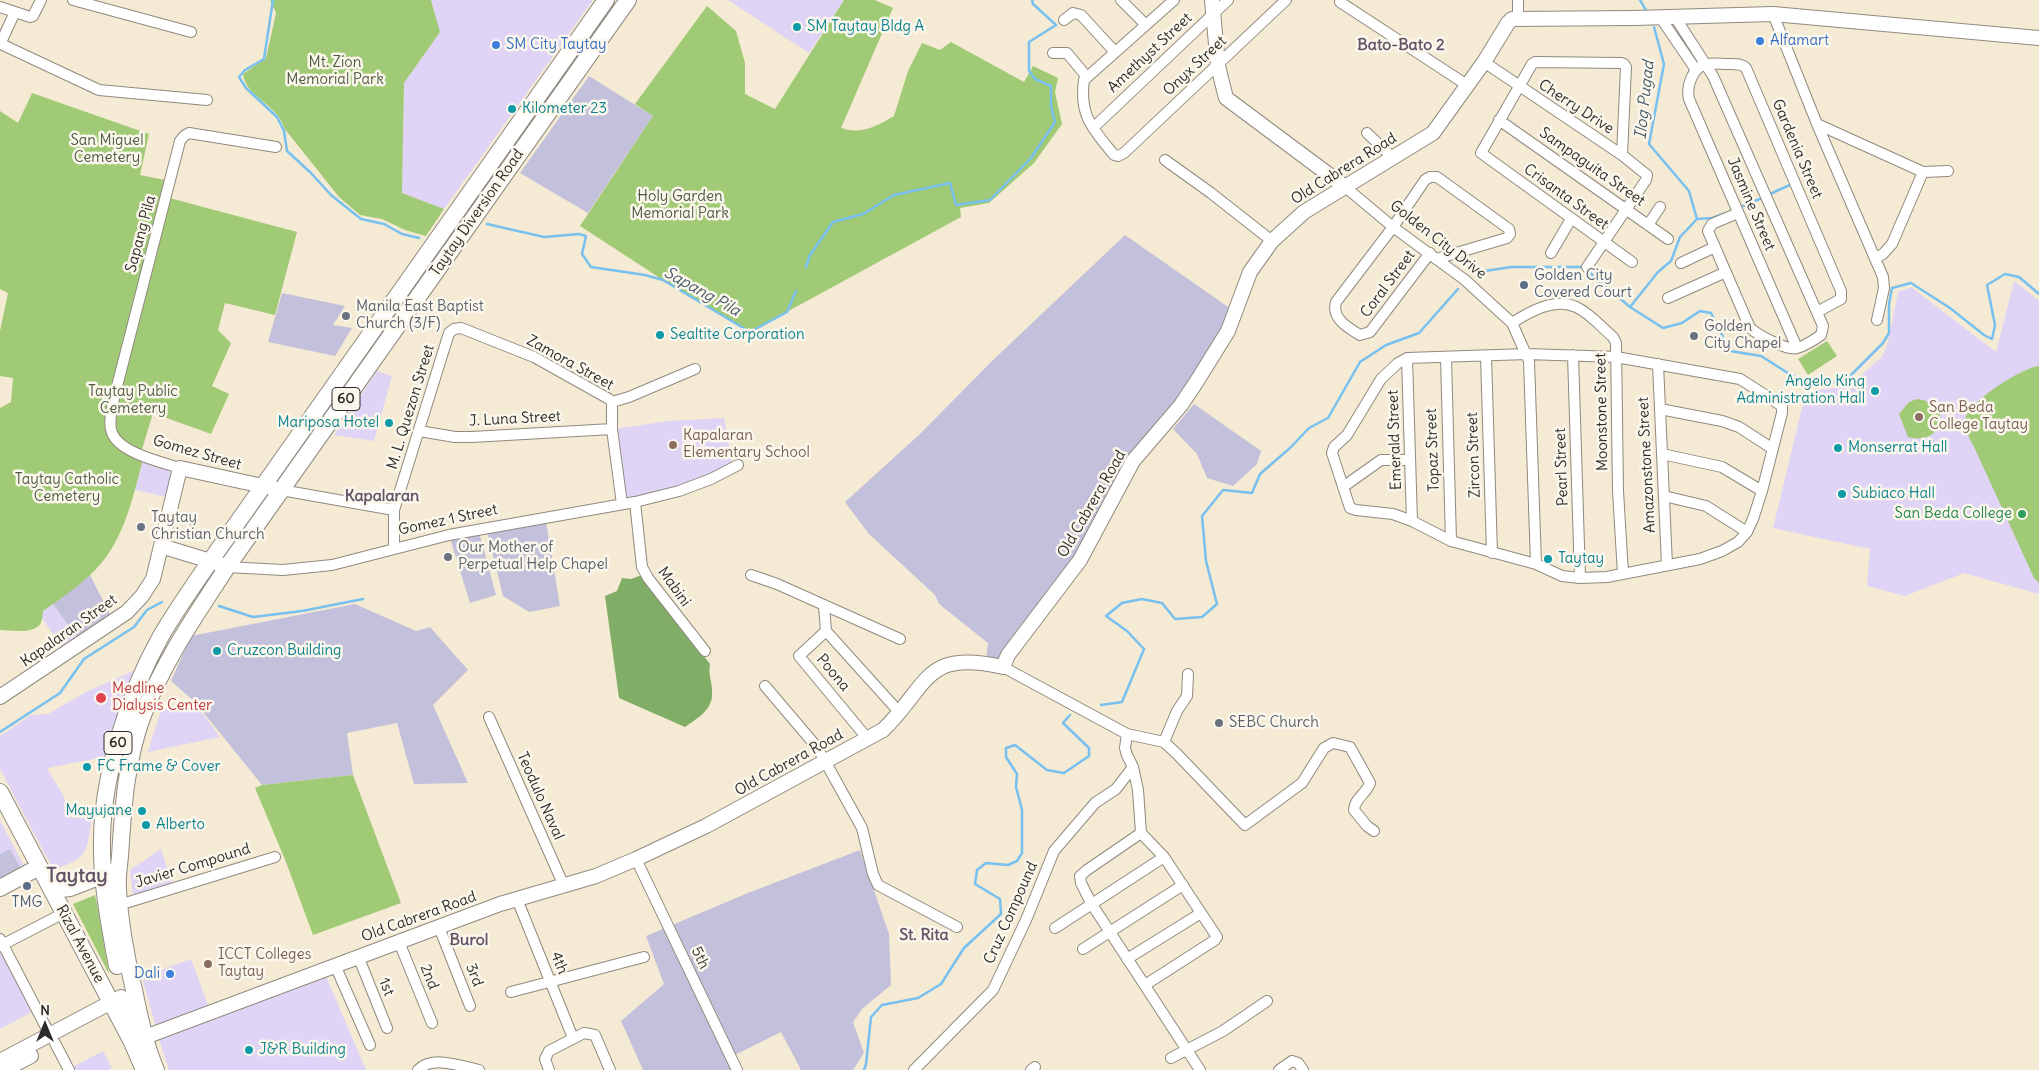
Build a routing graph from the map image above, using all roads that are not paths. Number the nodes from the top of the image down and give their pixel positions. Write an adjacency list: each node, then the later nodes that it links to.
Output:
1 (41, 0): 13 (street)
2 (72, 0): 21 (street)
3 (606, 0): 54 (main road, Taytay Diversion Road / 60)
4 (628, 0): 58 (main road, Taytay Diversion Road / 60)
5 (1121, 0): 20 (street)
6 (1212, 0): 15 (street, Golden City Drive)
7 (1228, 0): 15 (street, Amethyst Street)
8 (1286, 0): 27 (street, Onyx Street)
9 (1518, 0): 18 (street)
10 (1171, 1): 20 (street)
11 (1340, 2): 30 (street)
12 (0, 7): 13 (street)
13 (15, 12): 32 (street)
14 (1772, 14): 17 (street); 22 (street); 34 (street)
15 (1213, 15): 27 (street, Golden City Drive); 35 (street, Amethyst Street)
16 (1660, 17): 17 (street); 18 (street); 28 (street)
17 (1674, 17): 26 (street)
18 (1518, 18): 25 (street, Old Cabrera Road)
19 (1064, 20): 23 (street)
20 (1146, 26): 23 (street)
21 (191, 32)
22 (2039, 38)
23 (1115, 52): 29 (street)
24 (1052, 53): 29 (street)
25 (1484, 62): 30 (street, Old Cabrera Road); 31 (street, Cherry Drive)
26 (1706, 64): 28 (street); 64 (street); 64 (street, Gardenia Street)
27 (1218, 66): 35 (street, Onyx Street); 43 (street, Golden City Drive)
28 (1696, 70): 46 (street, Jasmine Street)
29 (1087, 77): 35 (street)
30 (1467, 85): 39 (street, Old Cabrera Road)
31 (1518, 87): 33 (street); 38 (street, Cherry Drive); 38 (street)
32 (207, 100)
33 (1499, 120): 45 (street, Sampaguita Street); 47 (street, Crisanta Street)
34 (1817, 124): 42 (street); 57 (street)
35 (1093, 128)
36 (1367, 133): 39 (street)
37 (276, 146): 81 (street, Sapang Pila)
38 (1622, 156): 45 (street, Cherry Drive)
39 (1393, 158): 43 (street, Old Cabrera Road)
40 (1165, 160): 51 (street)
41 (1948, 170): 42 (street)
42 (1922, 172): 57 (street)
43 (1344, 186): 49 (street, Golden City Drive); 51 (street, Old Cabrera Road)
44 (1660, 208): 48 (street)
45 (1625, 209): 48 (street, Sampaguita Street); 52 (street)
46 (1738, 213): 53 (street); 68 (street, Jasmine Street)
47 (1571, 219): 52 (street, Crisanta Street); 55 (street)
48 (1648, 225): 50 (street, Sampaguita Street)
49 (1394, 227): 56 (street, Golden City Drive); 56 (street, Coral Street); 56 (street, Coral Street)
50 (1668, 239)
51 (1272, 241): 112 (street, Old Cabrera Road)
52 (1603, 242): 59 (street, Crisanta Street); 61 (street)
53 (1715, 247): 60 (street); 62 (street)
54 (430, 250): 58 (main road); 88 (main road, Taytay Diversion Road / 60)
55 (1551, 253)
56 (1433, 256): 66 (street, Golden City Drive)
57 (1875, 258): 65 (street)
58 (445, 260): 89 (main road, Taytay Diversion Road / 60)
59 (1632, 262)
60 (1681, 263)
61 (1587, 267)
62 (1726, 272): 63 (street); 68 (street)
63 (1668, 298)
64 (1816, 312): 68 (street)
65 (1877, 320)
66 (1512, 323): 69 (street, Golden City Drive); 72 (street, Moonstone Street)
67 (449, 334): 77 (street, Zamora Street); 80 (street, M. L. Quezon Street)
68 (1798, 348)
69 (1527, 354): 70 (street); 71 (street); 102 (street, Golden City Drive)
70 (1573, 355): 72 (street); 107 (street, Pearl Street)
71 (1486, 356): 74 (street); 100 (street, Zircon Street)
72 (1616, 357): 75 (street); 105 (street, Moonstone Street)
73 (1407, 358): 74 (street); 84 (street, Emerald Street); 87 (street)
74 (1446, 358): 97 (street, Topaz Street)
75 (1658, 364): 78 (street, Amazonstone Street); 82 (street)
76 (694, 369): 77 (street)
77 (612, 402): 79 (street, Zamora Street)
78 (1660, 409): 82 (street); 83 (street, Amazonstone Street)
79 (612, 429): 80 (street, J. Luna Street); 93 (street, Zamora Street)
80 (419, 431): 94 (street, M. L. Quezon Street)
81 (112, 432): 86 (street, Gomez Street)
82 (1773, 448): 90 (street)
83 (1662, 454): 90 (street); 91 (street, Amazonstone Street)
84 (1410, 460): 87 (street); 95 (street, Emerald Street)
85 (738, 465): 92 (street, Gomez 1 Street)
86 (180, 468): 88 (street, Gomez Street); 98 (street, Kapalaran Street)
87 (1344, 487): 95 (street)
88 (262, 488): 89 (street, Gomez Street); 101 (main road, Taytay Diversion Road / 60)
89 (281, 490): 94 (street); 104 (main road, Taytay Diversion Road / 60)
90 (1762, 492): 96 (street)
91 (1664, 496): 96 (street); 103 (street, Amazonstone Street)
92 (636, 502): 93 (street, Gomez 1 Street); 111 (street, Mabini)
93 (622, 504): 99 (street, Gomez 1 Street)
94 (394, 510): 99 (street, M. L. Quezon Street)
95 (1412, 521): 97 (street)
96 (1747, 532): 103 (street)
97 (1451, 541): 100 (street)
98 (161, 546): 101 (street, Gomez 1 Street); 115 (street, Kapalaran Street)
99 (394, 548): 104 (street, Gomez 1 Street)
100 (1492, 553): 102 (street)
101 (211, 560): 104 (street, Gomez 1 Street); 130 (main road, Taytay Diversion Road / 60)
102 (1536, 564): 107 (street)
103 (1667, 564): 105 (street)
104 (227, 567): 130 (main road, Taytay Diversion Road / 60)
105 (1623, 574): 107 (street)
106 (751, 575): 108 (street)
107 (1580, 578)
108 (824, 605): 109 (street); 110 (street)
109 (826, 631): 116 (street); 119 (street, Poona)
110 (900, 639)
111 (705, 651)
112 (1002, 667): 116 (street, Old Cabrera Road); 118 (street)
113 (1188, 674): 120 (street)
114 (765, 686): 121 (street)
115 (0, 697)
116 (900, 713): 119 (street, Old Cabrera Road)
117 (489, 717): 132 (street, Teodulo Naval)
118 (1127, 734): 120 (street); 122 (street)
119 (868, 738): 121 (street, Old Cabrera Road)
120 (1164, 742): 124 (street)
121 (825, 760): 128 (street, Old Cabrera Road); 141 (street)
122 (1133, 767): 125 (street); 175 (street, Cruz Compound)
123 (0, 792): 129 (main road, Rizal Avenue)
124 (1374, 831)
125 (1141, 833): 127 (street); 136 (street)
126 (275, 857): 137 (street, Javier Compound)
127 (1164, 857): 131 (street); 136 (street)
128 (636, 859): 132 (street, Old Cabrera Road); 174 (street, 5th)
129 (39, 867): 133 (main road); 134 (main road, Rizal Avenue)
130 (111, 872): 134 (main road); 137 (main road, Taytay Diversion Road / 60); 147 (main road, Taytay Diversion Road / 60)
131 (1184, 885): 139 (street); 143 (street)
132 (564, 886): 135 (street, Old Cabrera Road)
133 (0, 888)
134 (52, 890): 138 (main road, Rizal Avenue)
135 (517, 899): 140 (street, Old Cabrera Road); 152 (street, 4th)
136 (1091, 903): 142 (street); 143 (street)
137 (119, 905): 147 (main road, Taytay Diversion Road / 60)
138 (64, 913): 145 (street); 156 (main road, Rizal Avenue)
139 (1201, 913): 150 (street); 153 (street)
140 (439, 926): 144 (street, Old Cabrera Road); 157 (street, 3rd)
141 (957, 927)
142 (1055, 928)
143 (1110, 932): 146 (street); 150 (street)
144 (399, 942): 148 (street, Old Cabrera Road); 158 (street, 2nd)
145 (1, 943): 161 (street)
146 (1084, 949)
147 (120, 954): 156 (main road, Taytay Diversion Road / 60); 162 (main road, Taytay Diversion Road / 60)
148 (358, 956): 151 (street, Old Cabrera Road); 159 (street, 1st)
149 (644, 957): 152 (street)
150 (1127, 959): 153 (street)
151 (335, 965): 162 (street, Old Cabrera Road); 163 (street)
152 (550, 981): 154 (street); 160 (street, 4th)
153 (1145, 985): 164 (street)
154 (511, 992)
155 (1268, 1001): 164 (street)
156 (117, 1003): 161 (street); 162 (main road, Rizal Avenue)
157 (470, 1006)
158 (432, 1023)
159 (387, 1028)
160 (573, 1038): 172 (street); 173 (street)
161 (53, 1039): 166 (street); 168 (street); 169 (street)
162 (138, 1040): 167 (main road, Taytay Diversion Road)
163 (370, 1045)
164 (1186, 1050): 165 (street); 176 (street)
165 (1172, 1058)
166 (0, 1061)
167 (150, 1066)
168 (4, 1070)
169 (69, 1070)
170 (418, 1070): 171 (street)
171 (479, 1070)
172 (549, 1070)
173 (610, 1070)
174 (737, 1070)
175 (914, 1070)
176 (1200, 1070)
177 (1279, 1070): 178 (street)
178 (1303, 1070)

